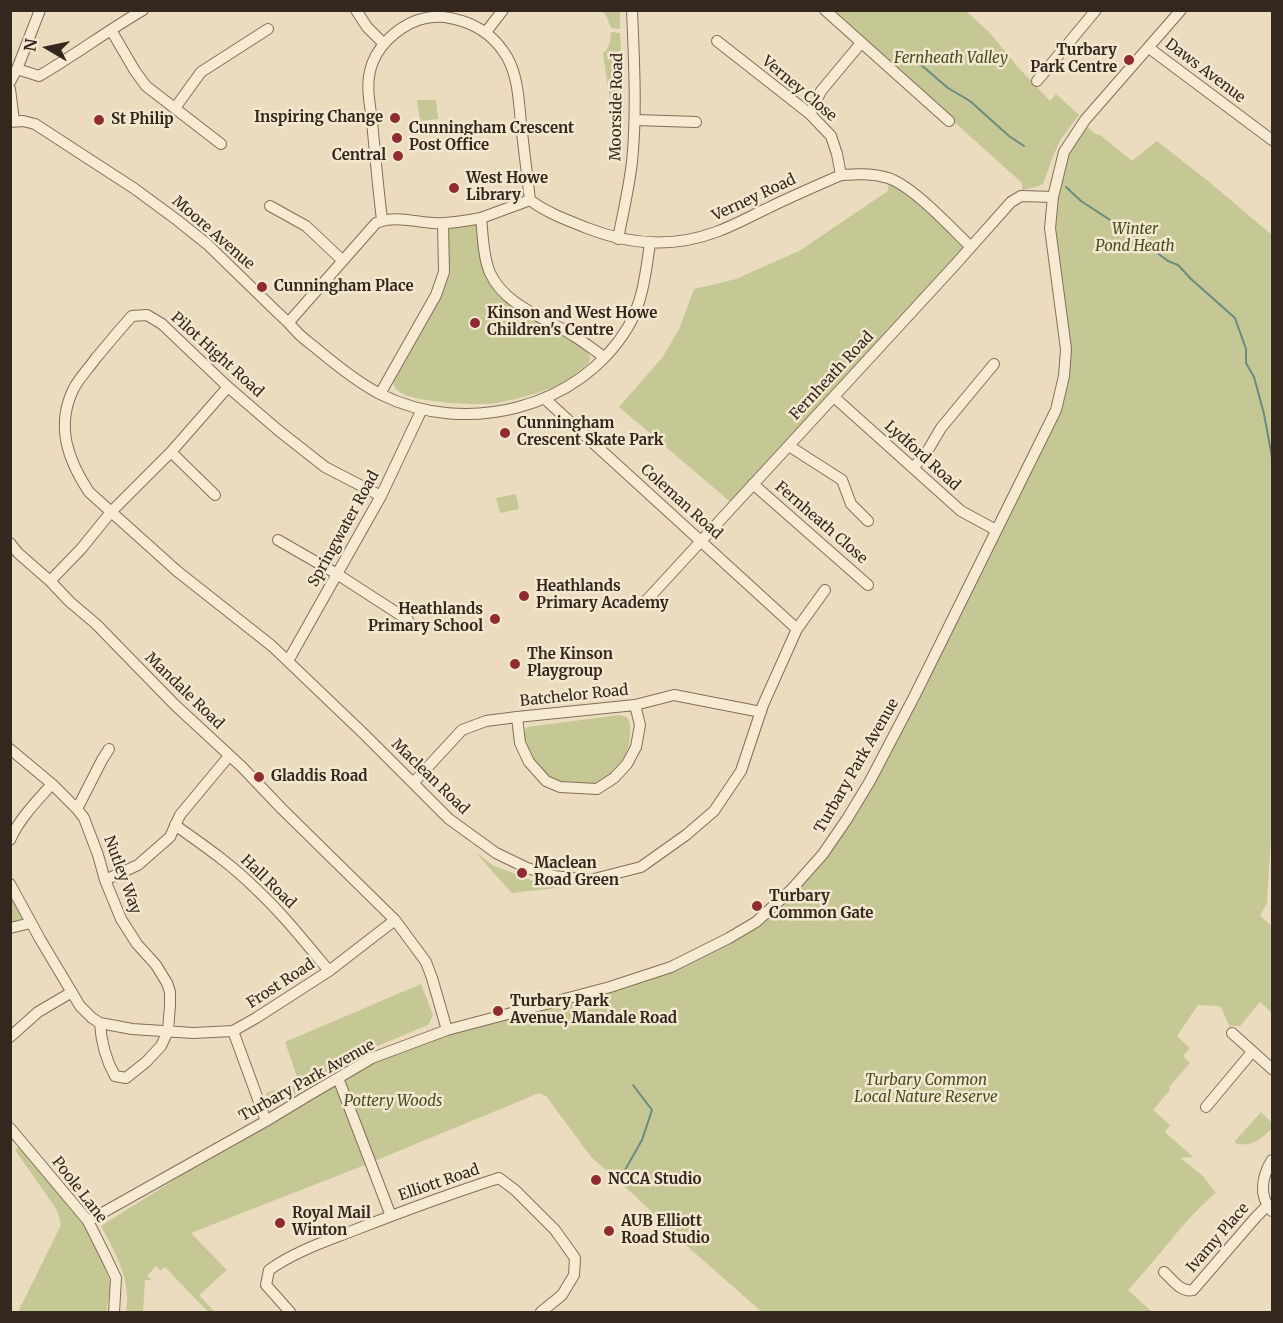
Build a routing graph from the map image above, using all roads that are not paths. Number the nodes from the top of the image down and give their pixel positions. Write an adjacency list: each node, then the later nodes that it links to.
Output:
1 (40, 10): 17 (street)
2 (143, 10): 11 (street)
3 (356, 10): 15 (street)
4 (503, 10): 12 (street)
5 (632, 10): 23 (street, Moorside Road)
6 (825, 10): 14 (street)
7 (1096, 10): 18 (street)
8 (1181, 10): 16 (street, Turbary Park Avenue)
9 (431, 13): 12 (street); 15 (street)
10 (268, 29): 21 (street)
11 (111, 30): 17 (street); 21 (street)
12 (486, 32): 31 (street)
13 (717, 41): 22 (street, Verney Close)
14 (861, 43): 22 (street); 25 (street)
15 (384, 44): 34 (street)
16 (1149, 48): 27 (street, Daws Avenue); 30 (street, Turbary Park Avenue)
17 (17, 69): 19 (street)
18 (1036, 81)
19 (10, 82)
20 (10, 89): 24 (street)
21 (175, 108): 28 (street)
22 (810, 114): 29 (street, Verney Close)
23 (635, 120): 26 (street); 36 (street, Moorside Road)
24 (12, 121): 40 (street, Moore Avenue)
25 (949, 121)
26 (696, 122)
27 (1272, 140)
28 (221, 144)
29 (841, 175): 37 (street, Verney Road); 38 (street, Verney Road)
30 (1053, 196): 38 (street, Fernheath Road); 56 (street, Turbary Park Avenue)
31 (530, 200): 33 (street); 36 (street, Verney Road)
32 (270, 206): 39 (street)
33 (481, 218): 35 (street); 41 (street)
34 (382, 220): 35 (street); 39 (street)
35 (443, 223): 44 (street)
36 (618, 239): 37 (street, Verney Road)
37 (650, 243): 41 (street, Moore Avenue)
38 (971, 247): 45 (street, Fernheath Road)
39 (342, 260): 40 (street)
40 (289, 322): 44 (street, Moore Avenue)
41 (604, 357): 46 (street, Moore Avenue)
42 (994, 364): 50 (street)
43 (228, 387): 49 (street); 53 (street, Pilot Hight Road); 54 (street, Pilot Hight Road)
44 (380, 394): 47 (street, Moore Avenue)
45 (834, 397): 48 (street, Fernheath Road); 50 (street, Lydford Road)
46 (545, 399): 47 (street, Moore Avenue); 58 (street, Coleman Road)
47 (422, 409): 53 (street, Springwater Road)
48 (789, 446): 51 (street, Fernheath Road); 55 (street)
49 (171, 452): 52 (street); 54 (street)
50 (914, 467): 56 (street, Lydford Road)
51 (753, 484): 58 (street, Fernheath Road); 62 (street, Fernheath Close)
52 (215, 495)
53 (381, 496): 60 (street, Springwater Road)
54 (111, 512): 61 (street); 67 (street, Maclean Road)
55 (868, 521)
56 (996, 530): 87 (street, Turbary Park Avenue)
57 (278, 540): 60 (street)
58 (701, 541): 64 (street, Fernheath Road); 66 (street, Coleman Road)
59 (10, 543): 61 (street, Mandale Road)
60 (337, 574): 65 (street); 67 (street, Springwater Road)
61 (51, 581): 73 (street, Mandale Road)
62 (868, 585)
63 (825, 590): 66 (street, Maclean Road)
64 (645, 602)
65 (408, 620)
66 (797, 629): 69 (street, Maclean Road)
67 (288, 661): 74 (street, Maclean Road)
68 (635, 705): 69 (street, Batchelor Road); 70 (street, Batchelor Road); 70 (street)
69 (761, 712): 74 (street, Maclean Road)
70 (517, 717): 74 (street, Batchelor Road)
71 (10, 749): 75 (street, Nutley Way)
72 (110, 749): 76 (street)
73 (229, 756): 77 (street); 81 (street, Mandale Road)
74 (413, 783)
75 (52, 784): 76 (street, Nutley Way); 78 (street)
76 (77, 809): 79 (street, Nutley Way)
77 (175, 825): 79 (street); 84 (street, Hall Road)
78 (10, 840)
79 (105, 880): 88 (street, Nutley Way)
80 (10, 884): 82 (street)
81 (395, 920): 84 (street, Frost Road); 87 (street, Mandale Road)
82 (31, 923): 83 (street); 85 (street)
83 (10, 928)
84 (329, 971): 89 (street, Frost Road)
85 (72, 992): 86 (street); 91 (street)
86 (100, 1023): 88 (street, Frost Road); 88 (street)
87 (447, 1030): 94 (street, Turbary Park Avenue)
88 (168, 1031): 89 (street, Frost Road)
89 (233, 1031): 96 (street)
90 (1232, 1033): 92 (street)
91 (10, 1037)
92 (1252, 1052): 93 (street); 95 (street)
93 (1272, 1069)
94 (338, 1078): 96 (street, Turbary Park Avenue); 100 (street, Elliott Road)
95 (1206, 1107)
96 (266, 1121): 101 (street, Turbary Park Avenue)
97 (10, 1128): 101 (street, Poole Lane)
98 (1272, 1160): 99 (street)
99 (1270, 1209): 102 (street, Ivamy Place)
100 (391, 1216): 104 (street, Elliott Road); 105 (street, Elliott Road)
101 (88, 1221): 103 (street, Poole Lane)
102 (1164, 1272)
103 (114, 1312)
104 (290, 1312)
105 (541, 1312)

